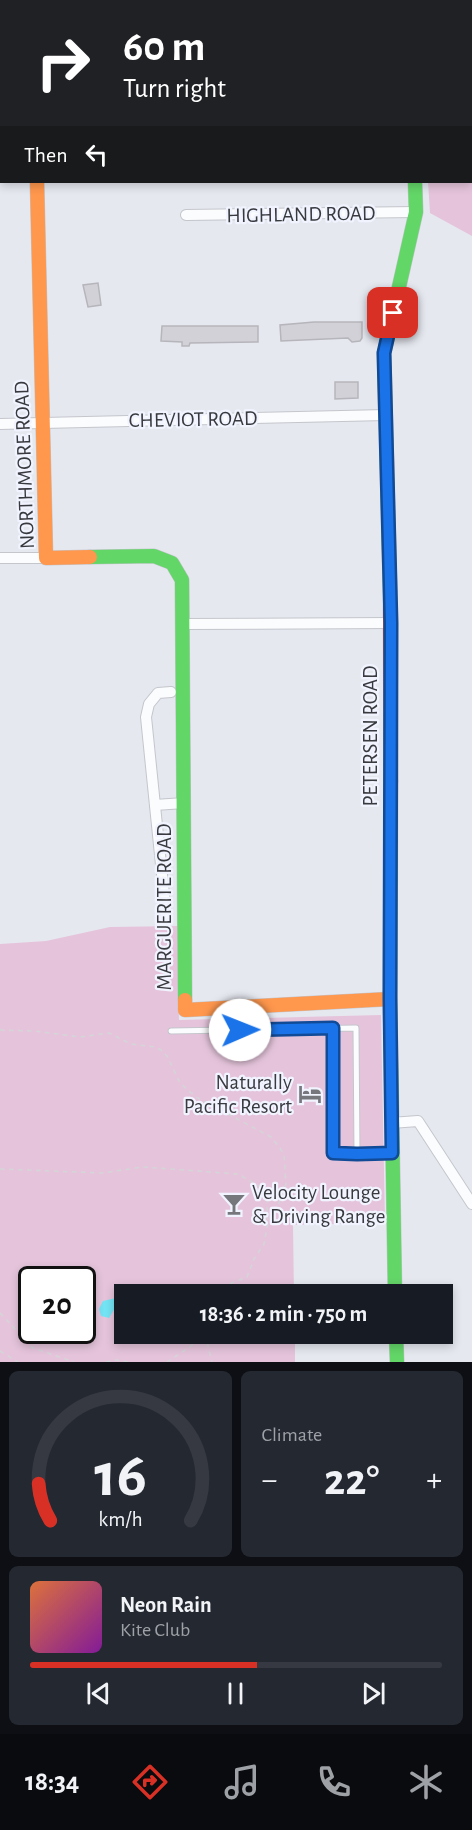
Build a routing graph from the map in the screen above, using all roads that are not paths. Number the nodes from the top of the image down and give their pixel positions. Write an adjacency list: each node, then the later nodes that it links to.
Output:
1 (37, 183): 6 (street, NORTHMORE ROAD)
2 (415, 183): 3 (street, PETERSEN ROAD)
3 (416, 212): 4 (street, HIGHLAND ROAD); 5 (street, PETERSEN ROAD)
4 (186, 215)
5 (386, 415): 6 (street, CHEVIOT ROAD); 10 (street, PETERSEN ROAD)
6 (43, 423): 7 (street, CHEVIOT ROAD); 9 (street, NORTHMORE ROAD)
7 (0, 424)
8 (0, 558): 9 (street)
9 (46, 558): 11 (street, NORTHMORE ROAD)
10 (391, 623): 11 (street); 16 (street, PETERSEN ROAD)
11 (183, 624): 13 (street, MARGUERITE ROAD)
12 (171, 692): 14 (street, MARGUERITE ROAD)
13 (184, 803): 14 (street, MARGUERITE ROAD); 16 (street, MARGUERITE ROAD)
14 (155, 805): 15 (street, MARGUERITE ROAD)
15 (166, 914)
16 (390, 999): 19 (street, PETERSEN ROAD)
17 (333, 1028): 18 (lane); 21 (lane); 21 (lane)
18 (171, 1031)
19 (392, 1123): 20 (street, PETERSEN ROAD); 22 (street)
20 (392, 1153): 21 (lane); 23 (street, PETERSEN ROAD)
21 (357, 1154)
22 (472, 1204)
23 (395, 1284)
24 (396, 1344): 25 (street)
25 (397, 1362)

